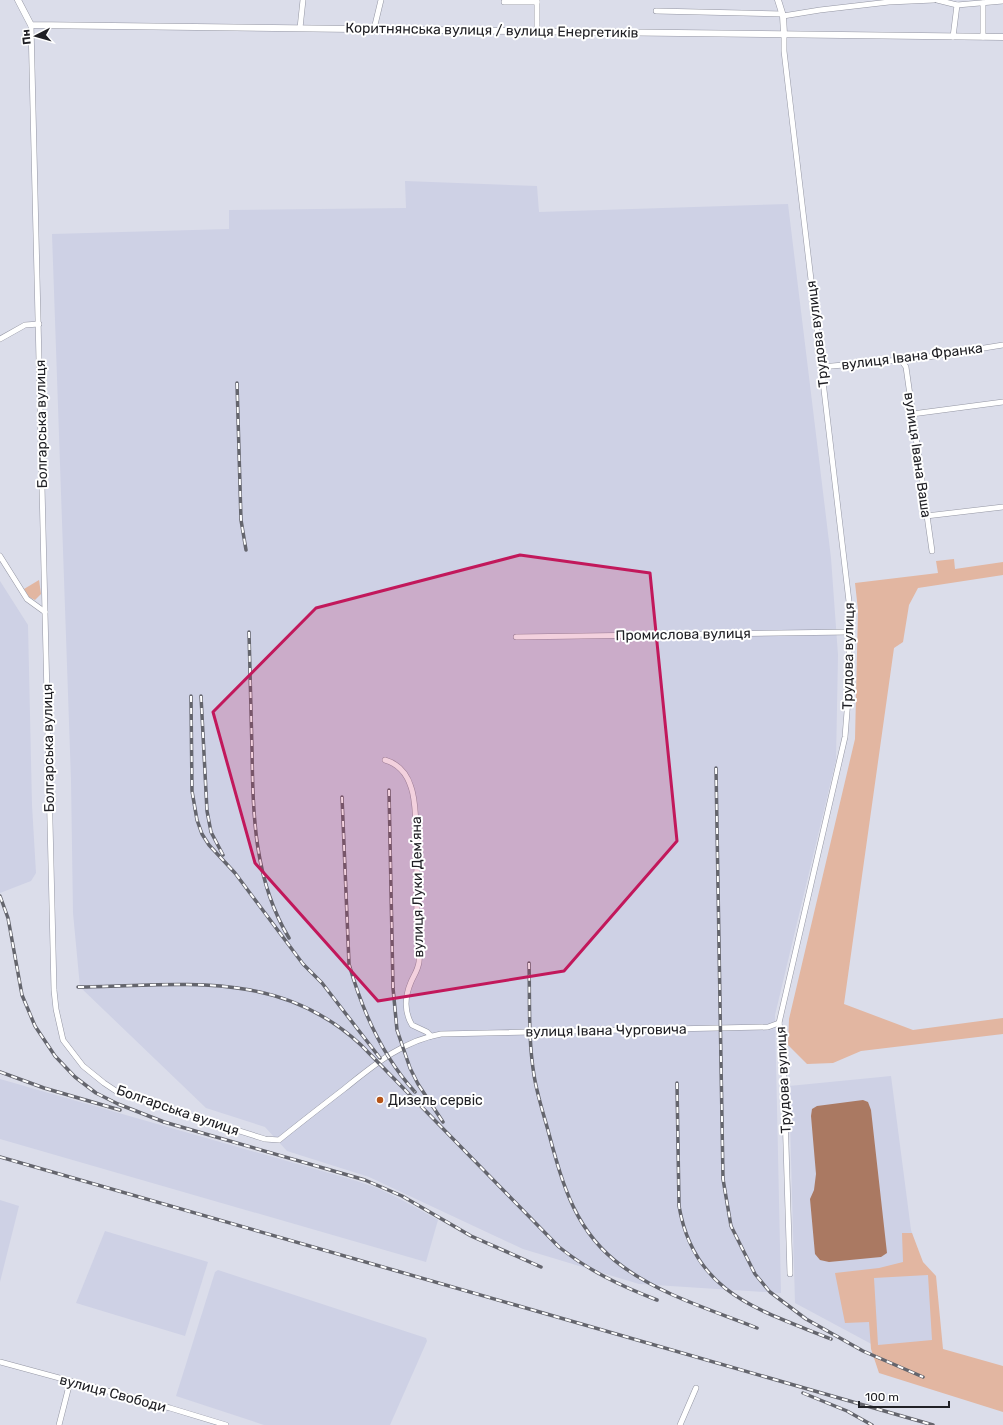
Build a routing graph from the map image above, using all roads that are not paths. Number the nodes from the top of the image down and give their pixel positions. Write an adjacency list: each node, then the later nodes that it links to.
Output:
1 (18, 0): 16 (street)
2 (303, 0): 17 (street)
3 (381, 0): 18 (street)
4 (778, 0): 15 (street)
5 (934, 0): 8 (street)
6 (938, 0): 13 (street)
7 (537, 1): 11 (street); 19 (street)
8 (889, 1): 15 (street)
9 (991, 1): 10 (street); 12 (street)
10 (1003, 1)
11 (504, 2)
12 (983, 3): 13 (street); 22 (street)
13 (957, 5): 21 (street)
14 (656, 11): 15 (street)
15 (783, 15): 20 (street)
16 (30, 26): 17 (street, Коритнянська вулиця / вулиця Енергетиків); 24 (street, Болгарська вулиця)
17 (300, 28): 18 (street, Коритнянська вулиця / вулиця Енергетиків)
18 (374, 29): 19 (street, Коритнянська вулиця / вулиця Енергетиків)
19 (537, 31): 20 (street, Коритнянська вулиця / вулиця Енергетиків)
20 (784, 34): 21 (street, Коритнянська вулиця / вулиця Енергетиків); 28 (street, Трудова вулиця)
21 (953, 36): 22 (street, Коритнянська вулиця / вулиця Енергетиків)
22 (983, 37): 23 (street, Коритнянська вулиця / вулиця Енергетиків)
23 (1003, 37)
24 (39, 324): 25 (street); 35 (street, Болгарська вулиця)
25 (0, 339)
26 (1003, 345): 27 (street, вулиця Івана Франка)
27 (901, 360): 28 (street, вулиця Івана Франка); 30 (street, вулиця Івана Ваша)
28 (821, 367): 36 (street, Трудова вулиця)
29 (1003, 402): 30 (street)
30 (912, 414): 32 (street, вулиця Івана Ваша)
31 (1003, 507): 32 (street)
32 (926, 516): 33 (street, вулиця Івана Ваша)
33 (932, 551)
34 (0, 556): 35 (street)
35 (45, 612): 40 (street, Болгарська вулиця)
36 (850, 632): 37 (street, Промислова вулиця); 39 (street, Трудова вулиця)
37 (516, 637)
38 (385, 760): 40 (street, вулиця Луки Демʼяна)
39 (779, 1023): 40 (street, вулиця Івана Чурговича); 41 (street, Трудова вулиця)
40 (431, 1036)
41 (790, 1274)
42 (0, 1362): 43 (street, вулиця Свободи)
43 (70, 1382): 45 (street); 46 (street, вулиця Свободи)
44 (696, 1388): 47 (street)
45 (59, 1425)
46 (226, 1425)
47 (680, 1425)

